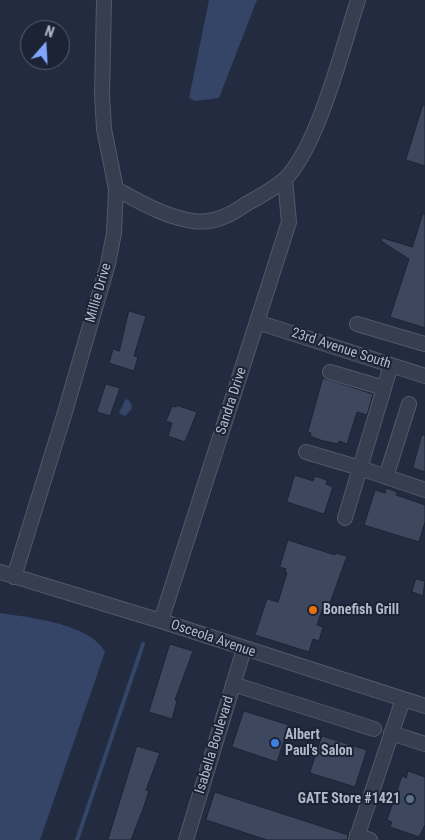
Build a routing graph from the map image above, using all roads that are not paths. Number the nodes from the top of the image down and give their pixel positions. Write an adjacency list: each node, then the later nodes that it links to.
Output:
1 (104, 0): 4 (street, Millie Drive)
2 (358, 0): 3 (street)
3 (285, 179): 4 (street); 5 (street, Sandra Drive)
4 (116, 189): 19 (street, Millie Drive)
5 (257, 322): 8 (street, 23rd Avenue South); 20 (street, Sandra Drive)
6 (357, 324): 7 (street)
7 (425, 344)
8 (391, 365): 10 (street, 23rd Avenue South); 11 (street)
9 (330, 372): 11 (street)
10 (425, 376)
11 (384, 388): 14 (street)
12 (409, 404): 15 (street)
13 (306, 452): 14 (street)
14 (360, 468): 15 (street); 17 (street)
15 (386, 477): 16 (street)
16 (425, 490)
17 (345, 518)
18 (0, 572): 19 (street, Osceola Avenue)
19 (14, 577): 20 (street, Osceola Avenue)
20 (161, 621): 21 (street, Osceola Avenue)
21 (244, 649): 22 (street, Isabella Boulevard); 23 (street, Osceola Avenue)
22 (233, 684): 25 (street); 29 (street, Isabella Boulevard)
23 (403, 699): 24 (street, Osceola Avenue); 26 (street)
24 (425, 706)
25 (374, 729)
26 (392, 733): 27 (street); 28 (street)
27 (425, 744)
28 (361, 838)
29 (186, 840)

